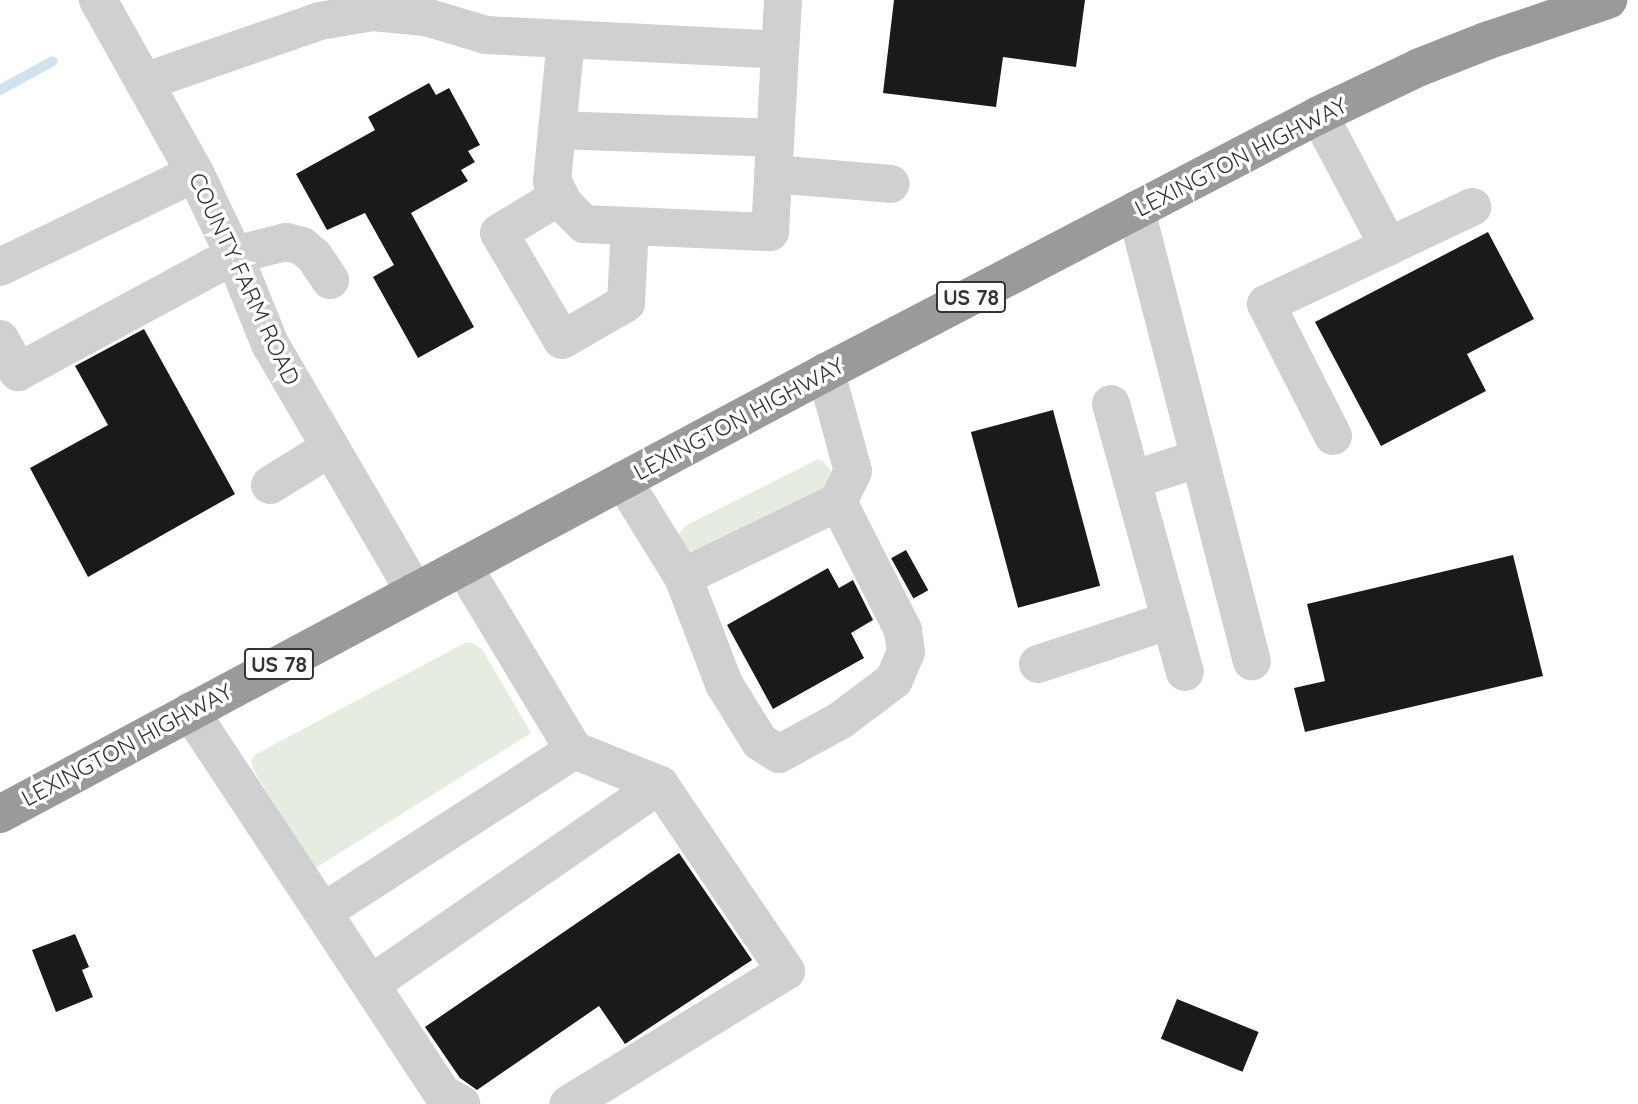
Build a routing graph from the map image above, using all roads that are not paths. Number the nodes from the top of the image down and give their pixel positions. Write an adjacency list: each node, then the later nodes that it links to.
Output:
1 (98, 0): 7 (street, COUNTY FARM ROAD)
2 (783, 0): 6 (street)
3 (1608, 0): 4 (highway, US 78)
4 (1540, 10): 8 (highway, LEXINGTON HIGHWAY / US 78)
5 (566, 40): 6 (street); 7 (street); 9 (street)
6 (779, 50): 10 (street)
7 (144, 82): 11 (street, COUNTY FARM ROAD)
8 (1319, 115): 15 (highway, LEXINGTON HIGHWAY / US 78); 17 (street)
9 (557, 130): 10 (street); 13 (street)
10 (774, 156): 12 (street); 16 (street)
11 (195, 173): 18 (street, COUNTY FARM ROAD); 19 (street)
12 (891, 184)
13 (560, 196): 16 (street); 16 (street)
14 (1472, 207): 17 (street)
15 (1136, 211): 22 (highway, LEXINGTON HIGHWAY / US 78); 26 (street)
16 (630, 226)
17 (1389, 247): 24 (street)
18 (234, 255): 20 (street); 21 (street); 25 (street, COUNTY FARM ROAD)
19 (0, 267)
20 (331, 280)
21 (0, 339)
22 (826, 372): 27 (highway, LEXINGTON HIGHWAY / US 78); 30 (street)
23 (1111, 404): 28 (street)
24 (1334, 436)
25 (330, 448): 29 (street); 33 (street, COUNTY FARM ROAD)
26 (1200, 458): 28 (street); 35 (street)
27 (623, 480): 31 (highway, LEXINGTON HIGHWAY / US 78); 32 (street)
28 (1132, 480): 34 (street)
29 (270, 485)
30 (838, 502): 32 (street); 32 (street)
31 (463, 566): 33 (highway, LEXINGTON HIGHWAY / US 78); 39 (street)
32 (682, 577)
33 (415, 592): 38 (highway, LEXINGTON HIGHWAY / US 78)
34 (1171, 620): 36 (street); 37 (street)
35 (1252, 661)
36 (1038, 664)
37 (1185, 672)
38 (190, 711): 41 (highway, LEXINGTON HIGHWAY / US 78); 42 (street)
39 (573, 750): 40 (street); 42 (street)
40 (660, 785): 43 (street); 45 (street)
41 (0, 814)
42 (323, 912): 43 (street)
43 (371, 984): 44 (street)
44 (461, 1104)
45 (569, 1104)

